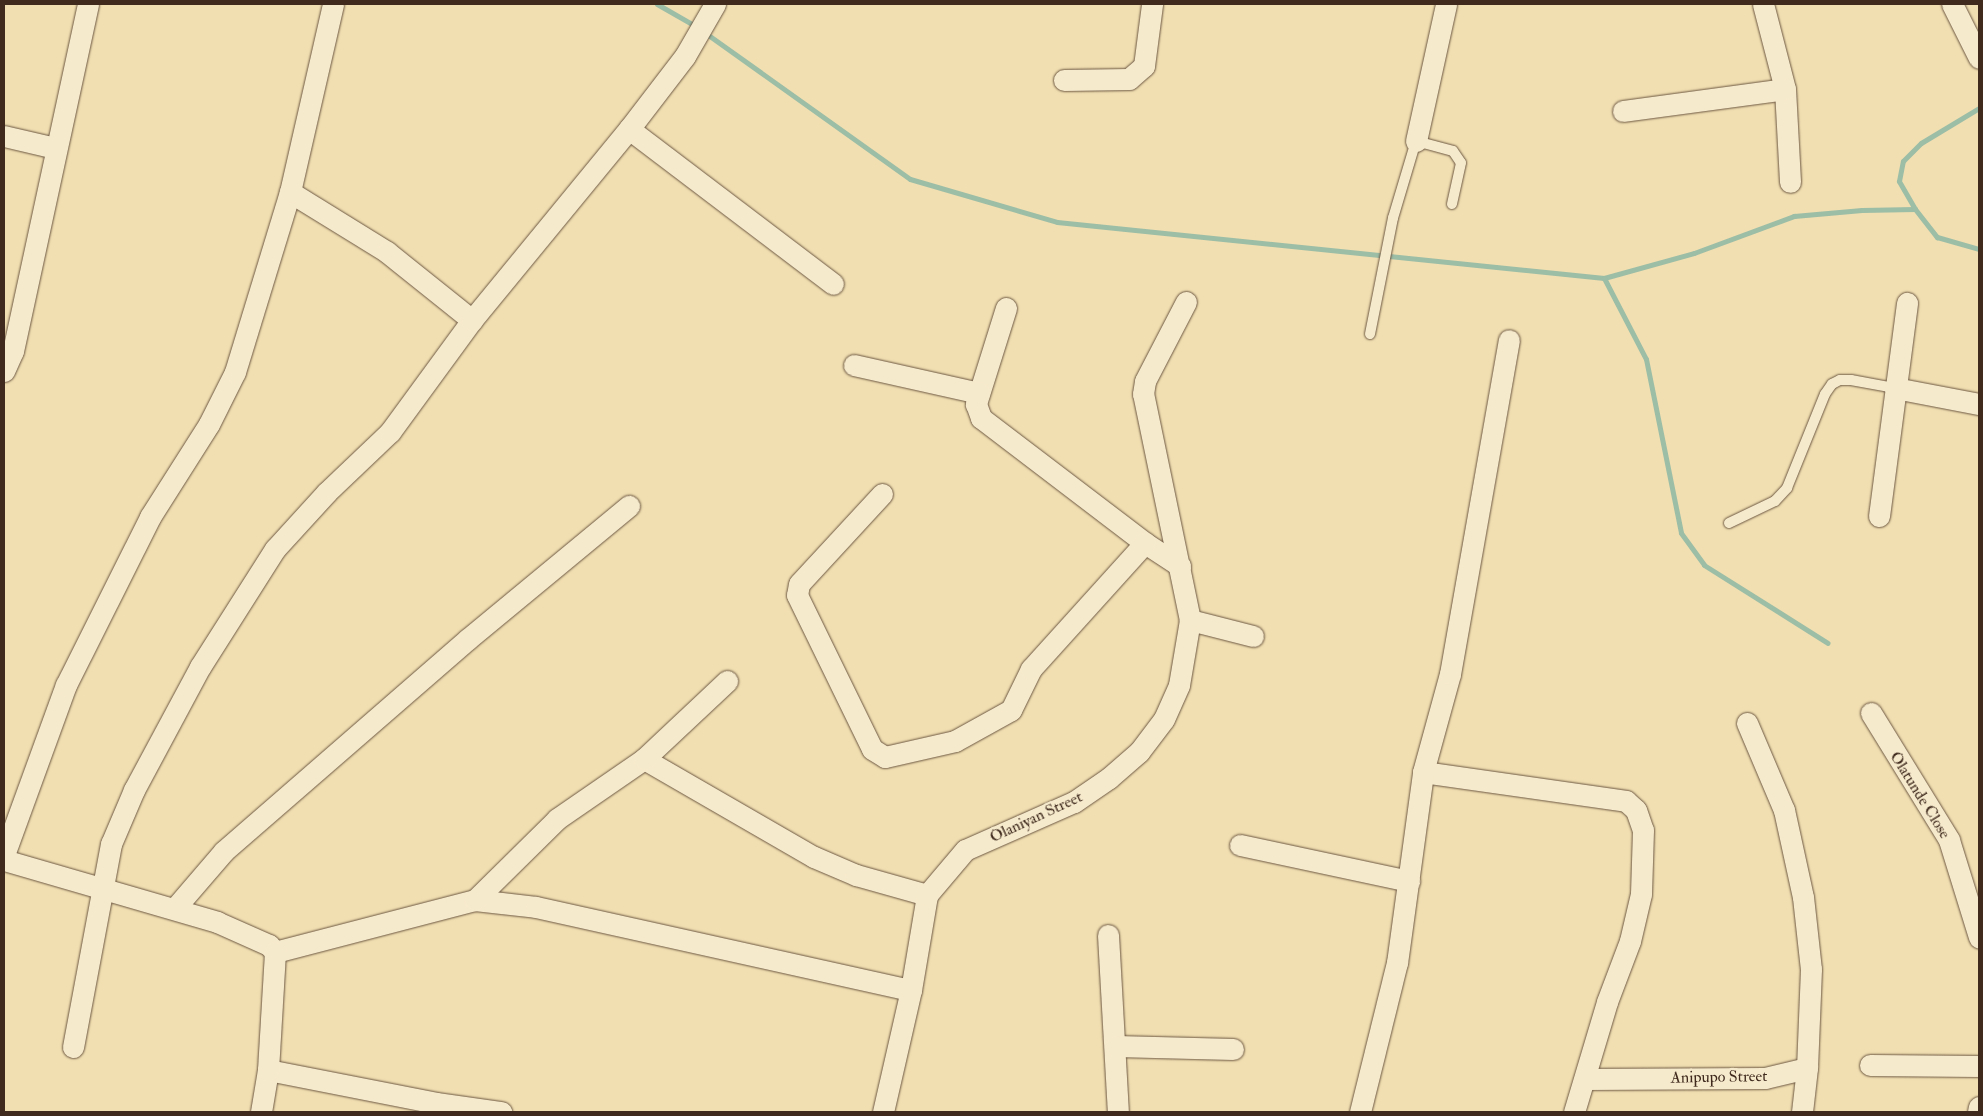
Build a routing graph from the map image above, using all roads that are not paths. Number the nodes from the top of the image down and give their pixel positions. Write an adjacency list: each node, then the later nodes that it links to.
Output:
1 (88, 4): 15 (street)
2 (333, 4): 17 (street)
3 (1152, 4): 9 (street)
4 (1446, 4): 14 (street)
5 (1762, 4): 10 (street)
6 (1952, 4): 8 (street)
7 (712, 9): 12 (street)
8 (1979, 58)
9 (1064, 80)
10 (1785, 89): 11 (street); 16 (street)
11 (1623, 111)
12 (629, 129): 19 (street); 23 (street)
13 (4, 136): 15 (street)
14 (1416, 141): 18 (lane); 24 (lane)
15 (55, 148): 26 (street)
16 (1790, 182)
17 (290, 192): 23 (street); 46 (street)
18 (1452, 204)
19 (833, 284)
20 (1186, 302): 37 (street, Olaniyan Street)
21 (1907, 303): 29 (street)
22 (1006, 308): 30 (street)
23 (472, 320): 49 (street)
24 (1370, 334)
25 (1509, 340): 44 (street)
26 (8, 350): 28 (street)
27 (854, 365): 30 (street)
28 (4, 371)
29 (1895, 388): 31 (street); 34 (street); 35 (lane)
30 (979, 393): 36 (street)
31 (1979, 404)
32 (882, 494): 36 (street)
33 (629, 506): 52 (street)
34 (1879, 516)
35 (1729, 523)
36 (1145, 543): 37 (street)
37 (1180, 566): 38 (street, Olaniyan Street)
38 (1190, 620): 39 (street); 50 (street, Olaniyan Street)
39 (1254, 636)
40 (728, 681): 43 (street)
41 (1871, 713): 54 (street, Olatunde Close)
42 (1747, 723): 62 (street)
43 (644, 759): 50 (street); 51 (street)
44 (1423, 772): 48 (street); 64 (street)
45 (1240, 845): 48 (street)
46 (4, 854)
47 (4, 860): 49 (street)
48 (1409, 881): 70 (street)
49 (102, 888): 52 (street); 57 (street)
50 (927, 895): 56 (street)
51 (475, 900): 55 (street); 56 (street)
52 (174, 908): 55 (street)
53 (1108, 935): 58 (street)
54 (1979, 938)
55 (275, 952): 63 (street)
56 (911, 990): 68 (street)
57 (73, 1046)
58 (1116, 1046): 59 (street); 69 (street)
59 (1233, 1049)
60 (1870, 1065): 61 (street)
61 (1979, 1066)
62 (1807, 1068): 64 (street, Anipupo Street); 72 (street)
63 (268, 1070): 66 (street); 67 (street)
64 (1585, 1079): 71 (street)
65 (1979, 1107): 73 (street)
66 (261, 1112)
67 (501, 1112)
68 (883, 1112)
69 (1118, 1112)
70 (1360, 1112)
71 (1574, 1112)
72 (1802, 1112)
73 (1978, 1112)

